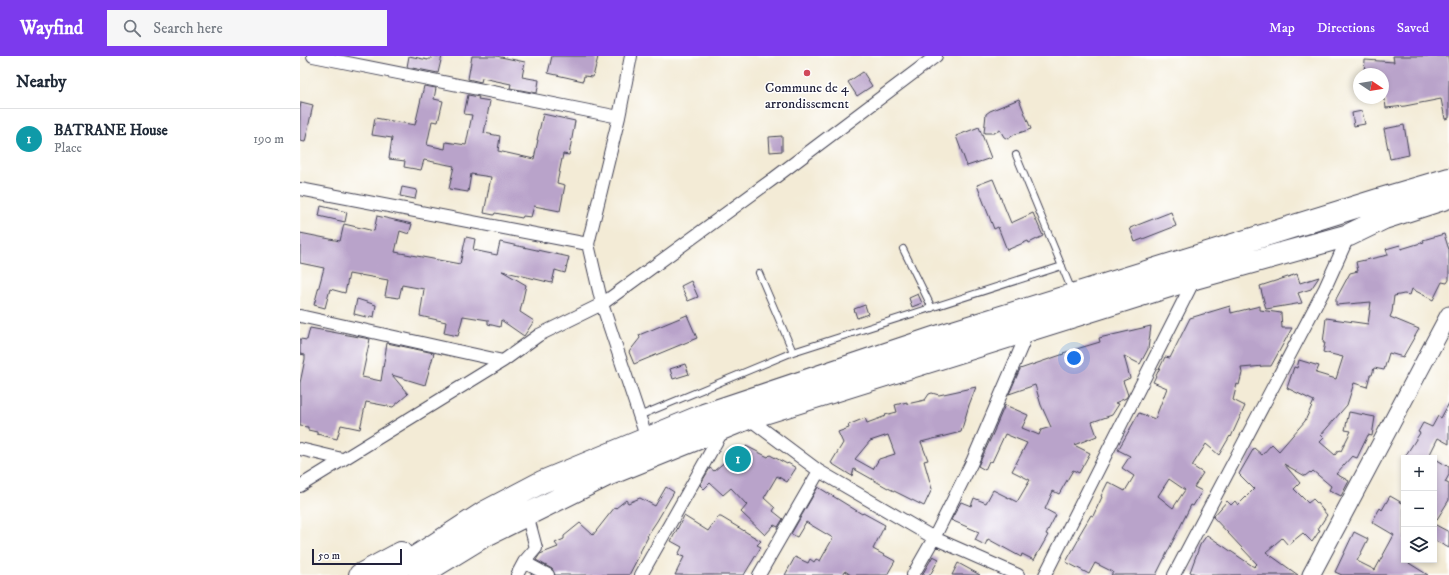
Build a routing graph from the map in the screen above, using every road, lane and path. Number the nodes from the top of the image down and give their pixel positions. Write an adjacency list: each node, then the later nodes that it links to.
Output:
1 (313, 56): 4 (street)
2 (631, 56): 4 (street)
3 (936, 56): 19 (street)
4 (619, 117): 13 (street)
5 (1016, 155): 15 (lane)
6 (1449, 165): 10 (highway)
7 (1449, 180): 10 (highway)
8 (300, 189): 13 (street)
9 (1449, 197): 10 (highway)
10 (1381, 209): 11 (highway); 12 (highway); 18 (highway)
11 (1449, 210)
12 (1349, 235): 17 (highway); 51 (street)
13 (588, 244): 19 (street)
14 (903, 249): 20 (lane)
15 (1062, 266): 18 (lane); 20 (lane)
16 (759, 273): 25 (lane)
17 (1195, 278): 23 (highway); 50 (street)
18 (1073, 295): 30 (highway)
19 (602, 304): 26 (street); 27 (street)
20 (932, 308): 25 (lane)
21 (300, 316): 26 (street)
22 (1449, 316): 52 (street)
23 (1029, 330): 28 (highway); 38 (street)
24 (1449, 337): 53 (street)
25 (793, 352): 27 (lane)
26 (503, 361): 32 (street)
27 (639, 416): 30 (street)
28 (748, 418): 29 (highway); 33 (street)
29 (723, 429): 36 (highway); 46 (street)
30 (647, 439): 35 (highway)
31 (300, 449): 32 (street)
32 (342, 459): 34 (street)
33 (819, 471): 38 (street); 47 (street)
34 (300, 486)
35 (485, 512): 40 (highway); 41 (highway)
36 (527, 514): 37 (highway); 39 (street)
37 (482, 537): 42 (highway); 43 (highway)
38 (934, 538): 48 (street); 49 (street)
39 (524, 562): 44 (street); 45 (street)
40 (360, 575)
41 (388, 575)
42 (420, 575)
43 (444, 575)
44 (517, 575)
45 (548, 575)
46 (641, 575)
47 (759, 575)
48 (913, 575)
49 (1018, 575)
50 (1045, 575)
51 (1174, 575)
52 (1311, 575)
53 (1324, 575)

